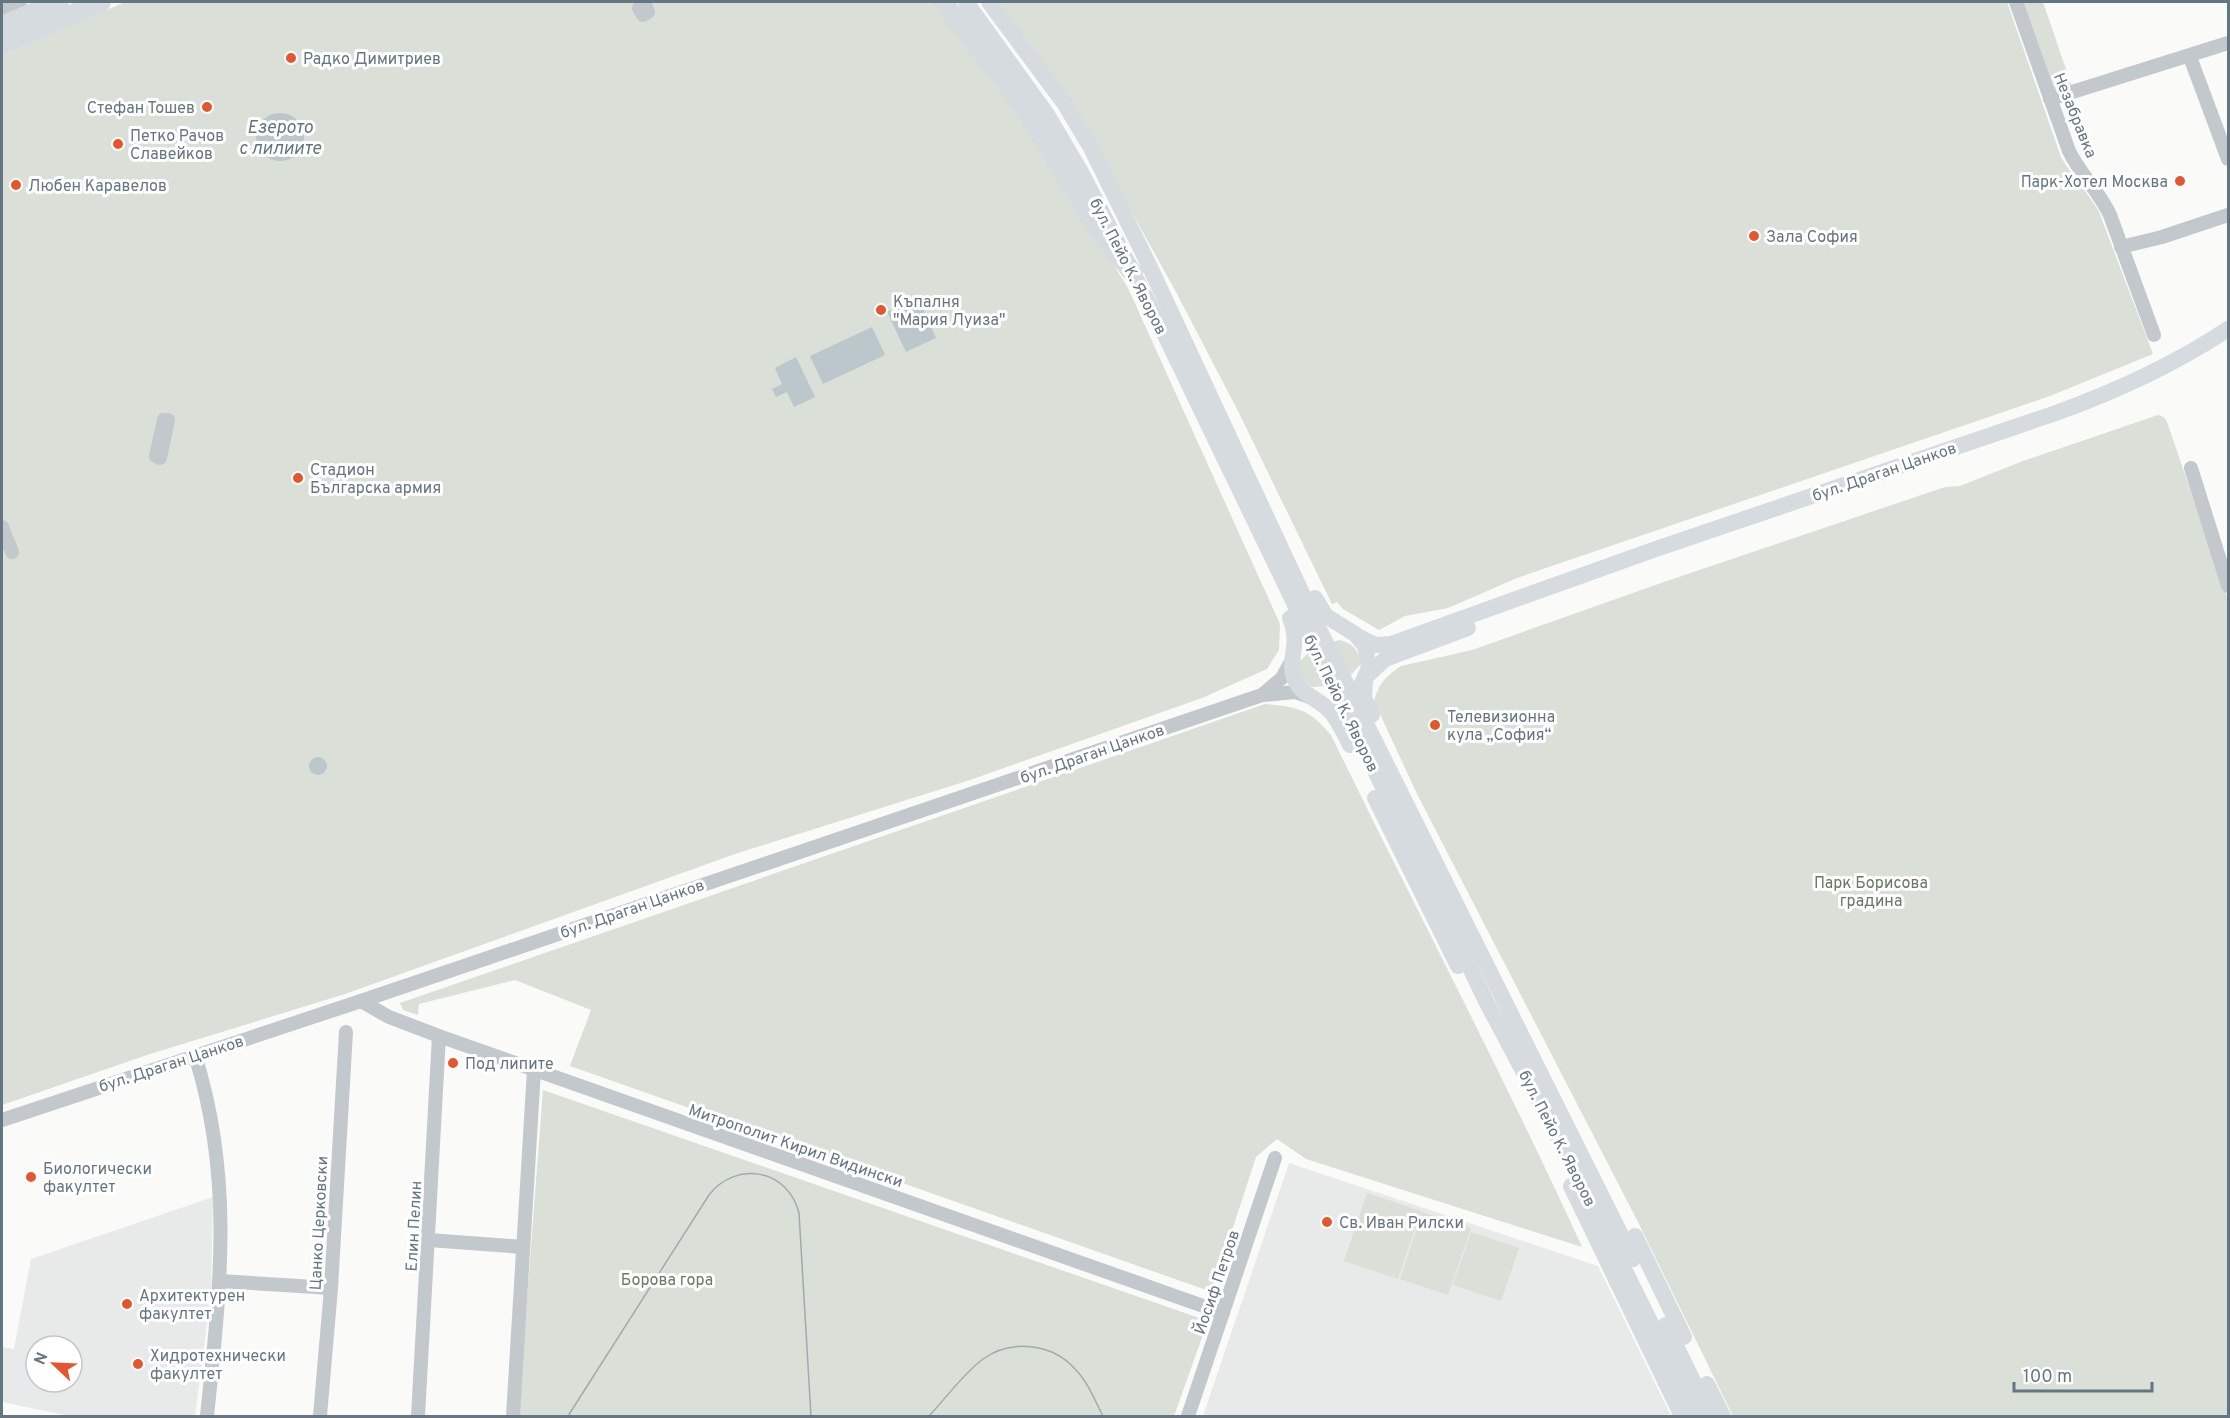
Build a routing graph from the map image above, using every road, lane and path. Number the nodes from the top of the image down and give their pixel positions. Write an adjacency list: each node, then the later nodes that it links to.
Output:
1 (20, 2): 8 (street)
2 (59, 2): 9 (highway)
3 (101, 2): 11 (highway)
4 (943, 2): 17 (highway)
5 (966, 2): 17 (main road, бул. Пейо К. Яворов)
6 (989, 2): 19 (main road, бул. Пейо К. Яворов)
7 (2016, 2): 13 (street, Незабравка)
8 (2, 9)
9 (2, 26)
10 (2229, 44): 12 (street)
11 (2, 45)
12 (2190, 57): 13 (street); 14 (street)
13 (2050, 99): 16 (street, Незабравка)
14 (2229, 159)
15 (2229, 215): 16 (street)
16 (2121, 247): 20 (street, Незабравка)
17 (1133, 273): 19 (main road, бул. Пейо К. Яворов)
18 (2229, 329): 25 (main road, бул. Драган Цанков)
19 (1172, 332): 26 (main road); 27 (main road); 39 (main road, бул. Пейо К. Яворов)
20 (2154, 335)
21 (2191, 468): 24 (street)
22 (2, 527): 23 (street)
23 (12, 552)
24 (2229, 586)
25 (1532, 594): 26 (main road, бул. Драган Цанков); 28 (main road, бул. Драган Цанков)
26 (1352, 633): 27 (main road); 28 (main road)
27 (1297, 648): 29 (street, бул. Драган Цанков); 30 (main road)
28 (1363, 683): 30 (main road); 34 (main road)
29 (1262, 695): 30 (street, бул. Драган Цанков); 31 (street, бул. Драган Цанков)
30 (1314, 699): 36 (main road)
31 (361, 1001): 33 (street, Митрополит Кирил Видински); 35 (street, бул. Драган Цанков)
32 (345, 1032): 46 (street, Цанко Церковски)
33 (439, 1036): 37 (street, Митрополит Кирил Видински); 41 (street, Елин Пелин)
34 (1538, 1050): 39 (main road); 43 (main road)
35 (195, 1055): 38 (street, бул. Драган Цанков); 44 (street)
36 (1512, 1063): 39 (main road); 45 (main road)
37 (534, 1070): 42 (street); 47 (street, Митрополит Кирил Видински)
38 (2, 1120)
39 (1569, 1142): 43 (main road); 45 (main road); 48 (main road, бул. Пейо К. Яворов)
40 (1275, 1158): 47 (street, Йосиф Петров)
41 (429, 1240): 42 (street); 51 (street, Елин Пелин)
42 (523, 1247): 52 (street)
43 (1651, 1268): 54 (main road)
44 (220, 1281): 46 (street); 49 (street)
45 (1617, 1282): 48 (main road)
46 (331, 1288): 50 (street, Цанко Церковски)
47 (1223, 1312): 53 (street, Йосиф Петров)
48 (1697, 1413)
49 (207, 1416)
50 (320, 1416)
51 (418, 1416)
52 (513, 1416)
53 (1188, 1416)
54 (1723, 1416)

